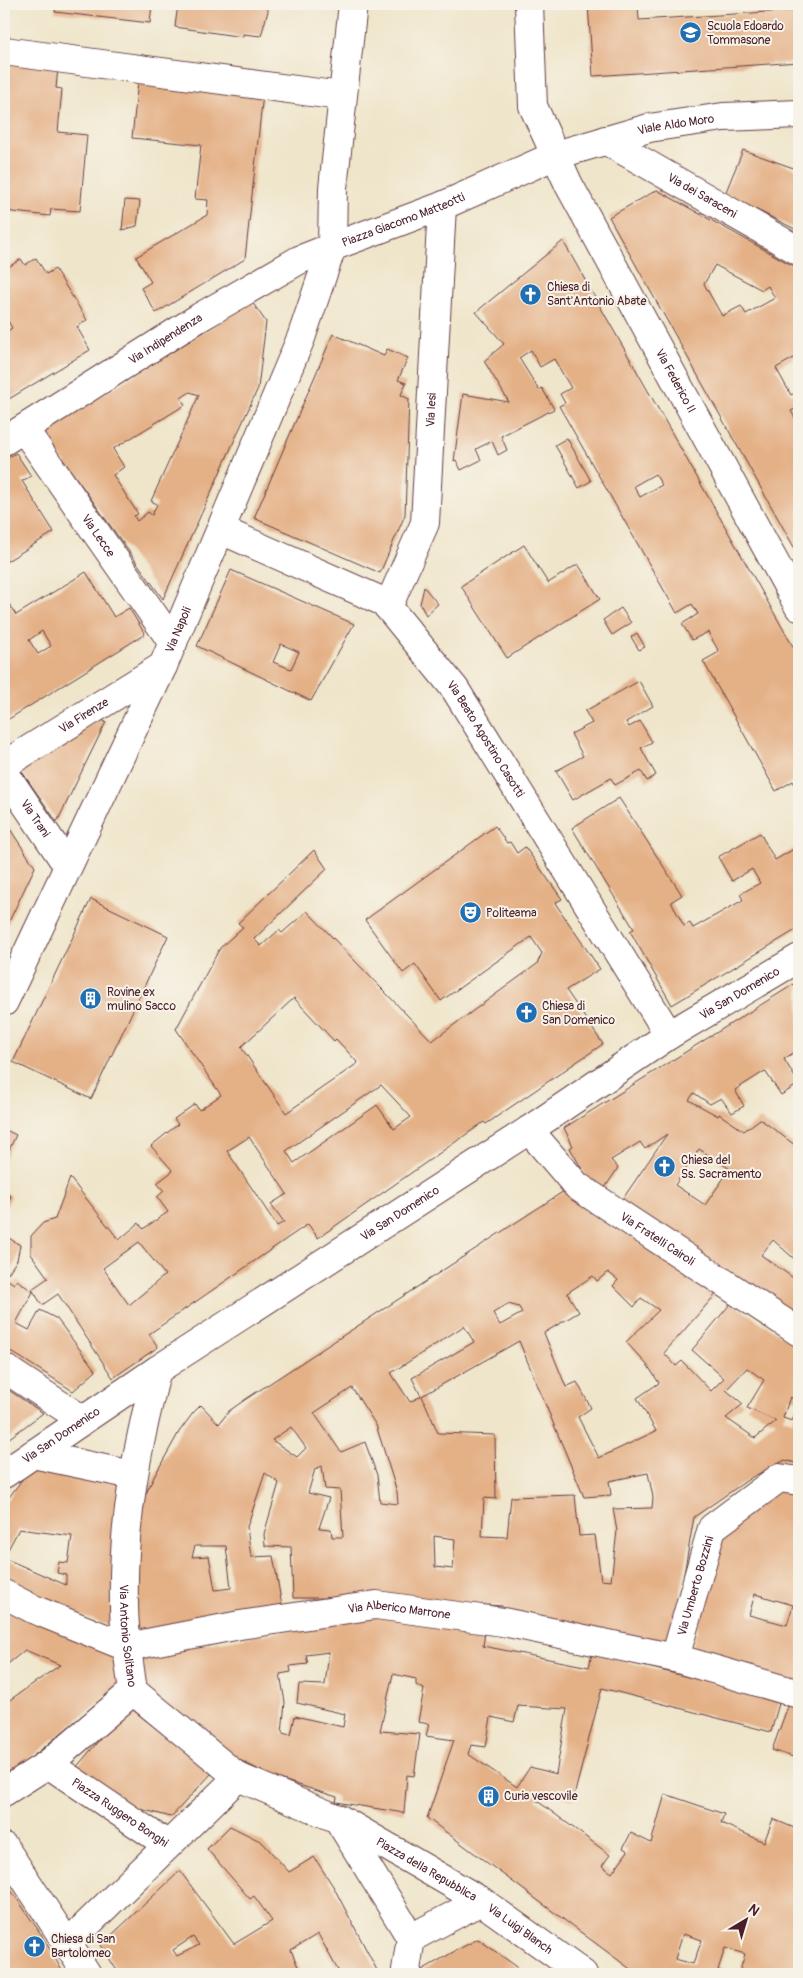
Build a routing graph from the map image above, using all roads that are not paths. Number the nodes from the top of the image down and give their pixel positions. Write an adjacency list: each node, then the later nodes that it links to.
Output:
1 (353, 4): 4 (street, Piazza Giacomo Matteotti)
2 (529, 4): 7 (street)
3 (4, 51): 4 (street)
4 (341, 96): 9 (street, Piazza Giacomo Matteotti)
5 (799, 114): 6 (street, Viale Aldo Moro)
6 (605, 140): 7 (street, Viale Aldo Moro); 10 (street, Via dei Saraceni)
7 (556, 155): 8 (street, Piazza Giacomo Matteotti); 14 (street, Via Federico II)
8 (442, 206): 9 (street, Piazza Giacomo Matteotti); 13 (street, Via Iesi)
9 (332, 247): 11 (street, Via Indipendenza); 12 (street, Via Napoli)
10 (799, 251)
11 (14, 435): 15 (street, Via Lecce)
12 (221, 530): 13 (street, Via Beato Agostino Casotti); 15 (street, Via Napoli)
13 (388, 607): 21 (street, Via Beato Agostino Casotti)
14 (799, 607)
15 (168, 654): 16 (street, Via Firenze); 18 (street, Via Napoli)
16 (4, 765)
17 (4, 772): 18 (street, Via Trani)
18 (68, 865): 20 (street, Via Napoli)
19 (799, 958): 21 (street, Via San Domenico)
20 (4, 1002)
21 (669, 1035): 22 (street, Via San Domenico)
22 (529, 1130): 23 (street, Via Fratelli Cairoli); 25 (street, Via San Domenico)
23 (799, 1332)
24 (4, 1368): 26 (street)
25 (157, 1370): 26 (street, Via San Domenico); 29 (street, Via Antonio Solitano)
26 (84, 1420): 27 (street, Via San Domenico)
27 (33, 1454): 28 (street, Via San Domenico); 29 (street)
28 (4, 1474)
29 (133, 1475): 32 (street, Via Antonio Solitano)
30 (799, 1481): 33 (street, Via Umberto Bozzini)
31 (4, 1594): 32 (street)
32 (127, 1647): 33 (street, Via Alberico Marrone); 34 (street, Via Antonio Solitano)
33 (675, 1658): 35 (street, Via Alberico Marrone)
34 (133, 1691): 36 (street); 37 (street, Via Antonio Solitano)
35 (799, 1694)
36 (48, 1764): 38 (street); 40 (street, Piazza Ruggero Bonghi)
37 (238, 1777): 39 (street, Piazza della Repubblica); 40 (street)
38 (4, 1792)
39 (338, 1818): 42 (street, Piazza della Repubblica); 43 (street, Piazza della Repubblica)
40 (168, 1845): 44 (street, Piazza Ruggero Bonghi)
41 (4, 1847): 44 (street)
42 (481, 1901): 43 (street, Piazza della Repubblica); 47 (street, Via Luigi Blanch)
43 (411, 1938): 45 (street)
44 (68, 1942): 46 (street)
45 (407, 1972)
46 (87, 1974)
47 (583, 1974)

